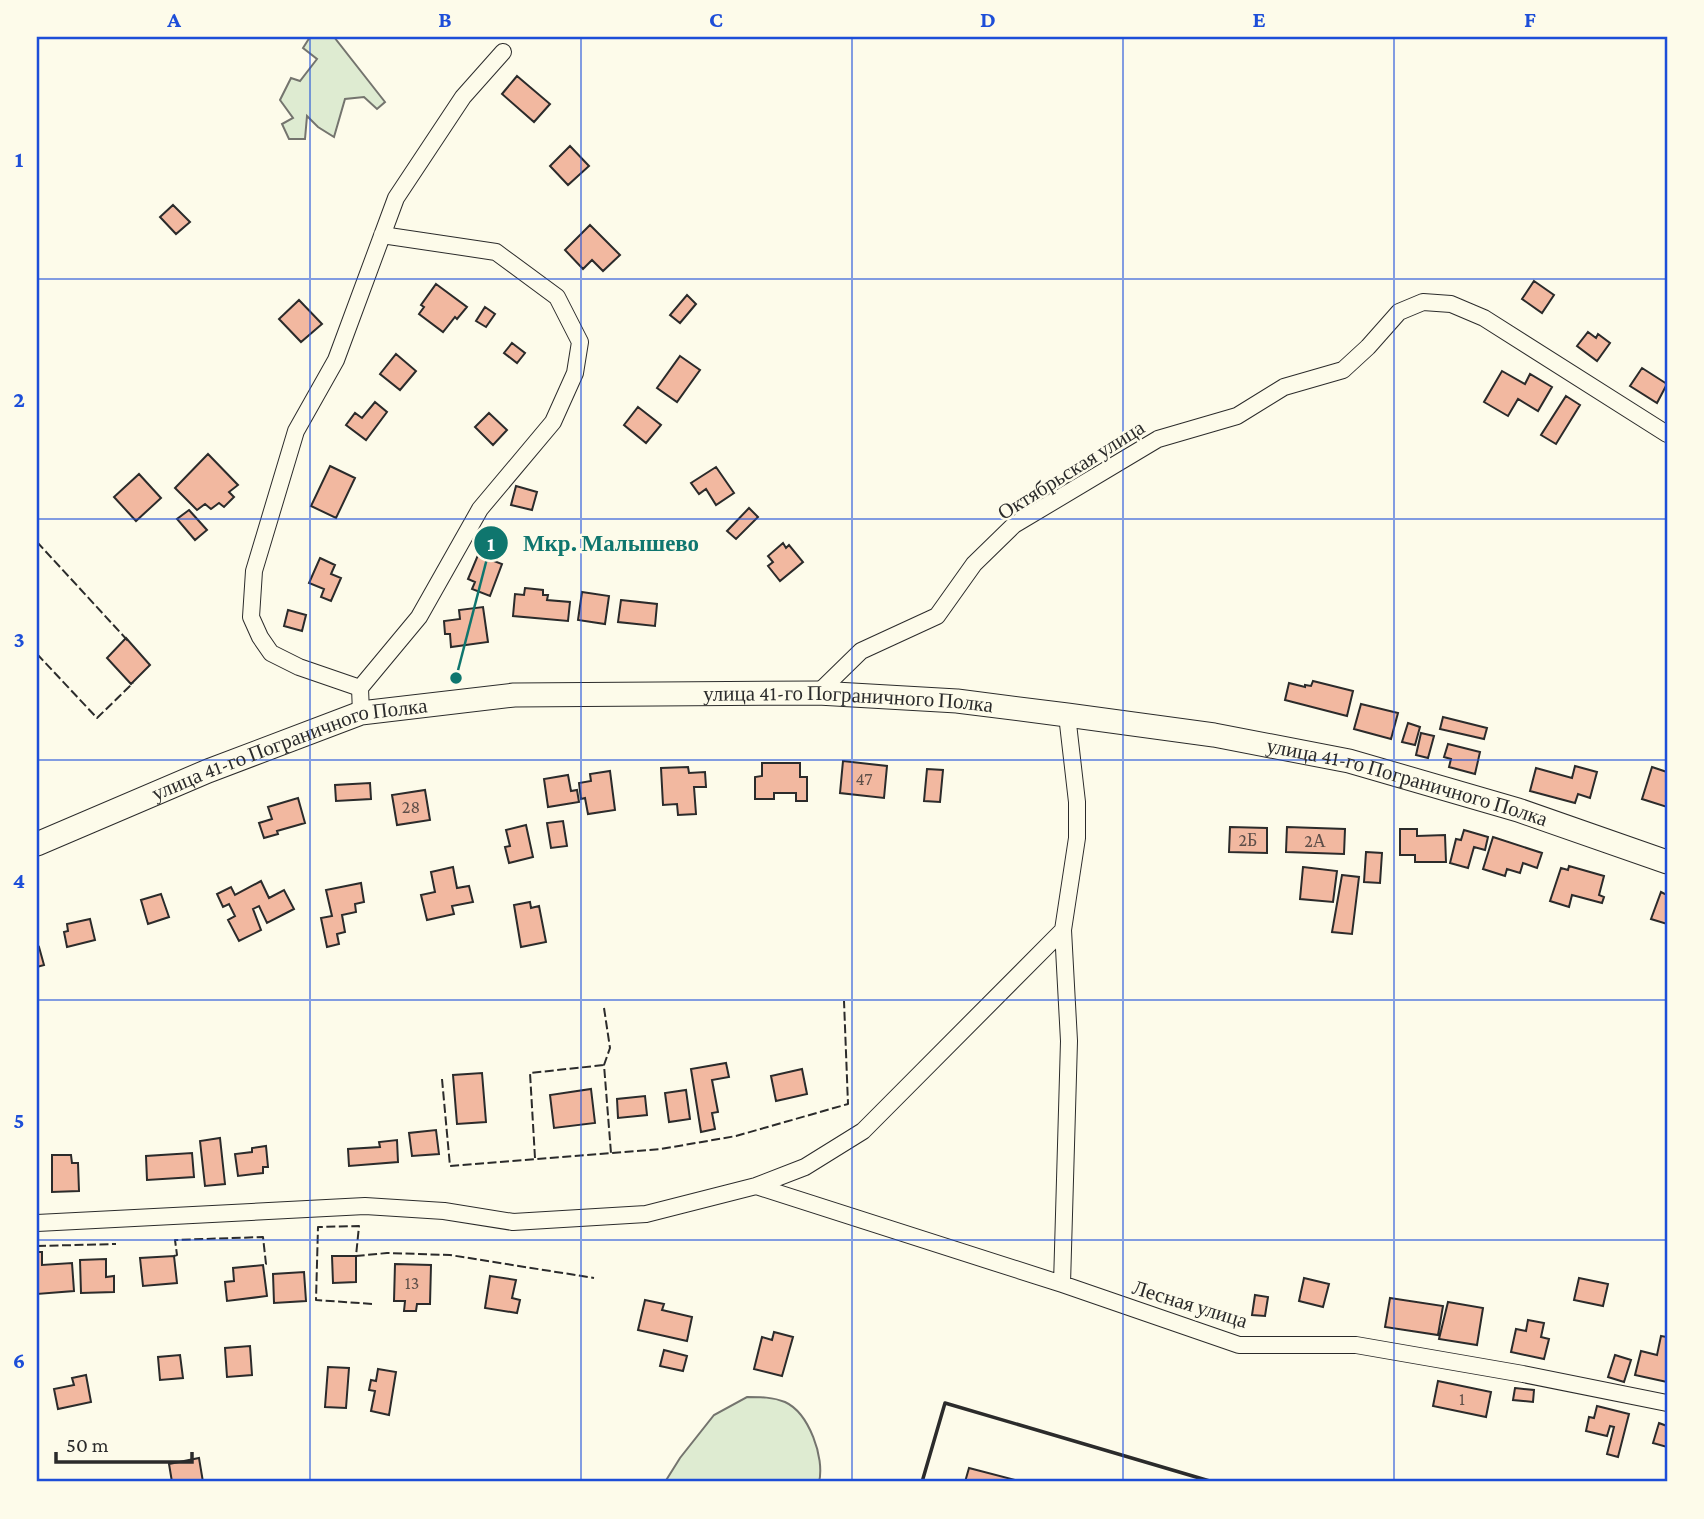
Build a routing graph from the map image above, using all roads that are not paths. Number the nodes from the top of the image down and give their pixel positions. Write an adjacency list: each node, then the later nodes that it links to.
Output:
1 (503, 52): 2 (street)
2 (382, 235): 4 (street); 4 (street)
3 (1667, 435): 5 (street, Октябрьская улица)
4 (360, 688): 6 (street)
5 (818, 693): 6 (street, улица 41-го Пограничного Полка); 7 (street, улица 41-го Пограничного Полка)
6 (360, 713): 8 (street, улица 41-го Пограничного Полка)
7 (1067, 715): 9 (street, улица 41-го Пограничного Полка); 10 (street)
8 (37, 844)
9 (1667, 862)
10 (1063, 930): 11 (street); 13 (street)
11 (756, 1186): 12 (street); 13 (street, Лесная улица)
12 (37, 1223)
13 (1062, 1284): 14 (street, Лесная улица)
14 (1667, 1404)

